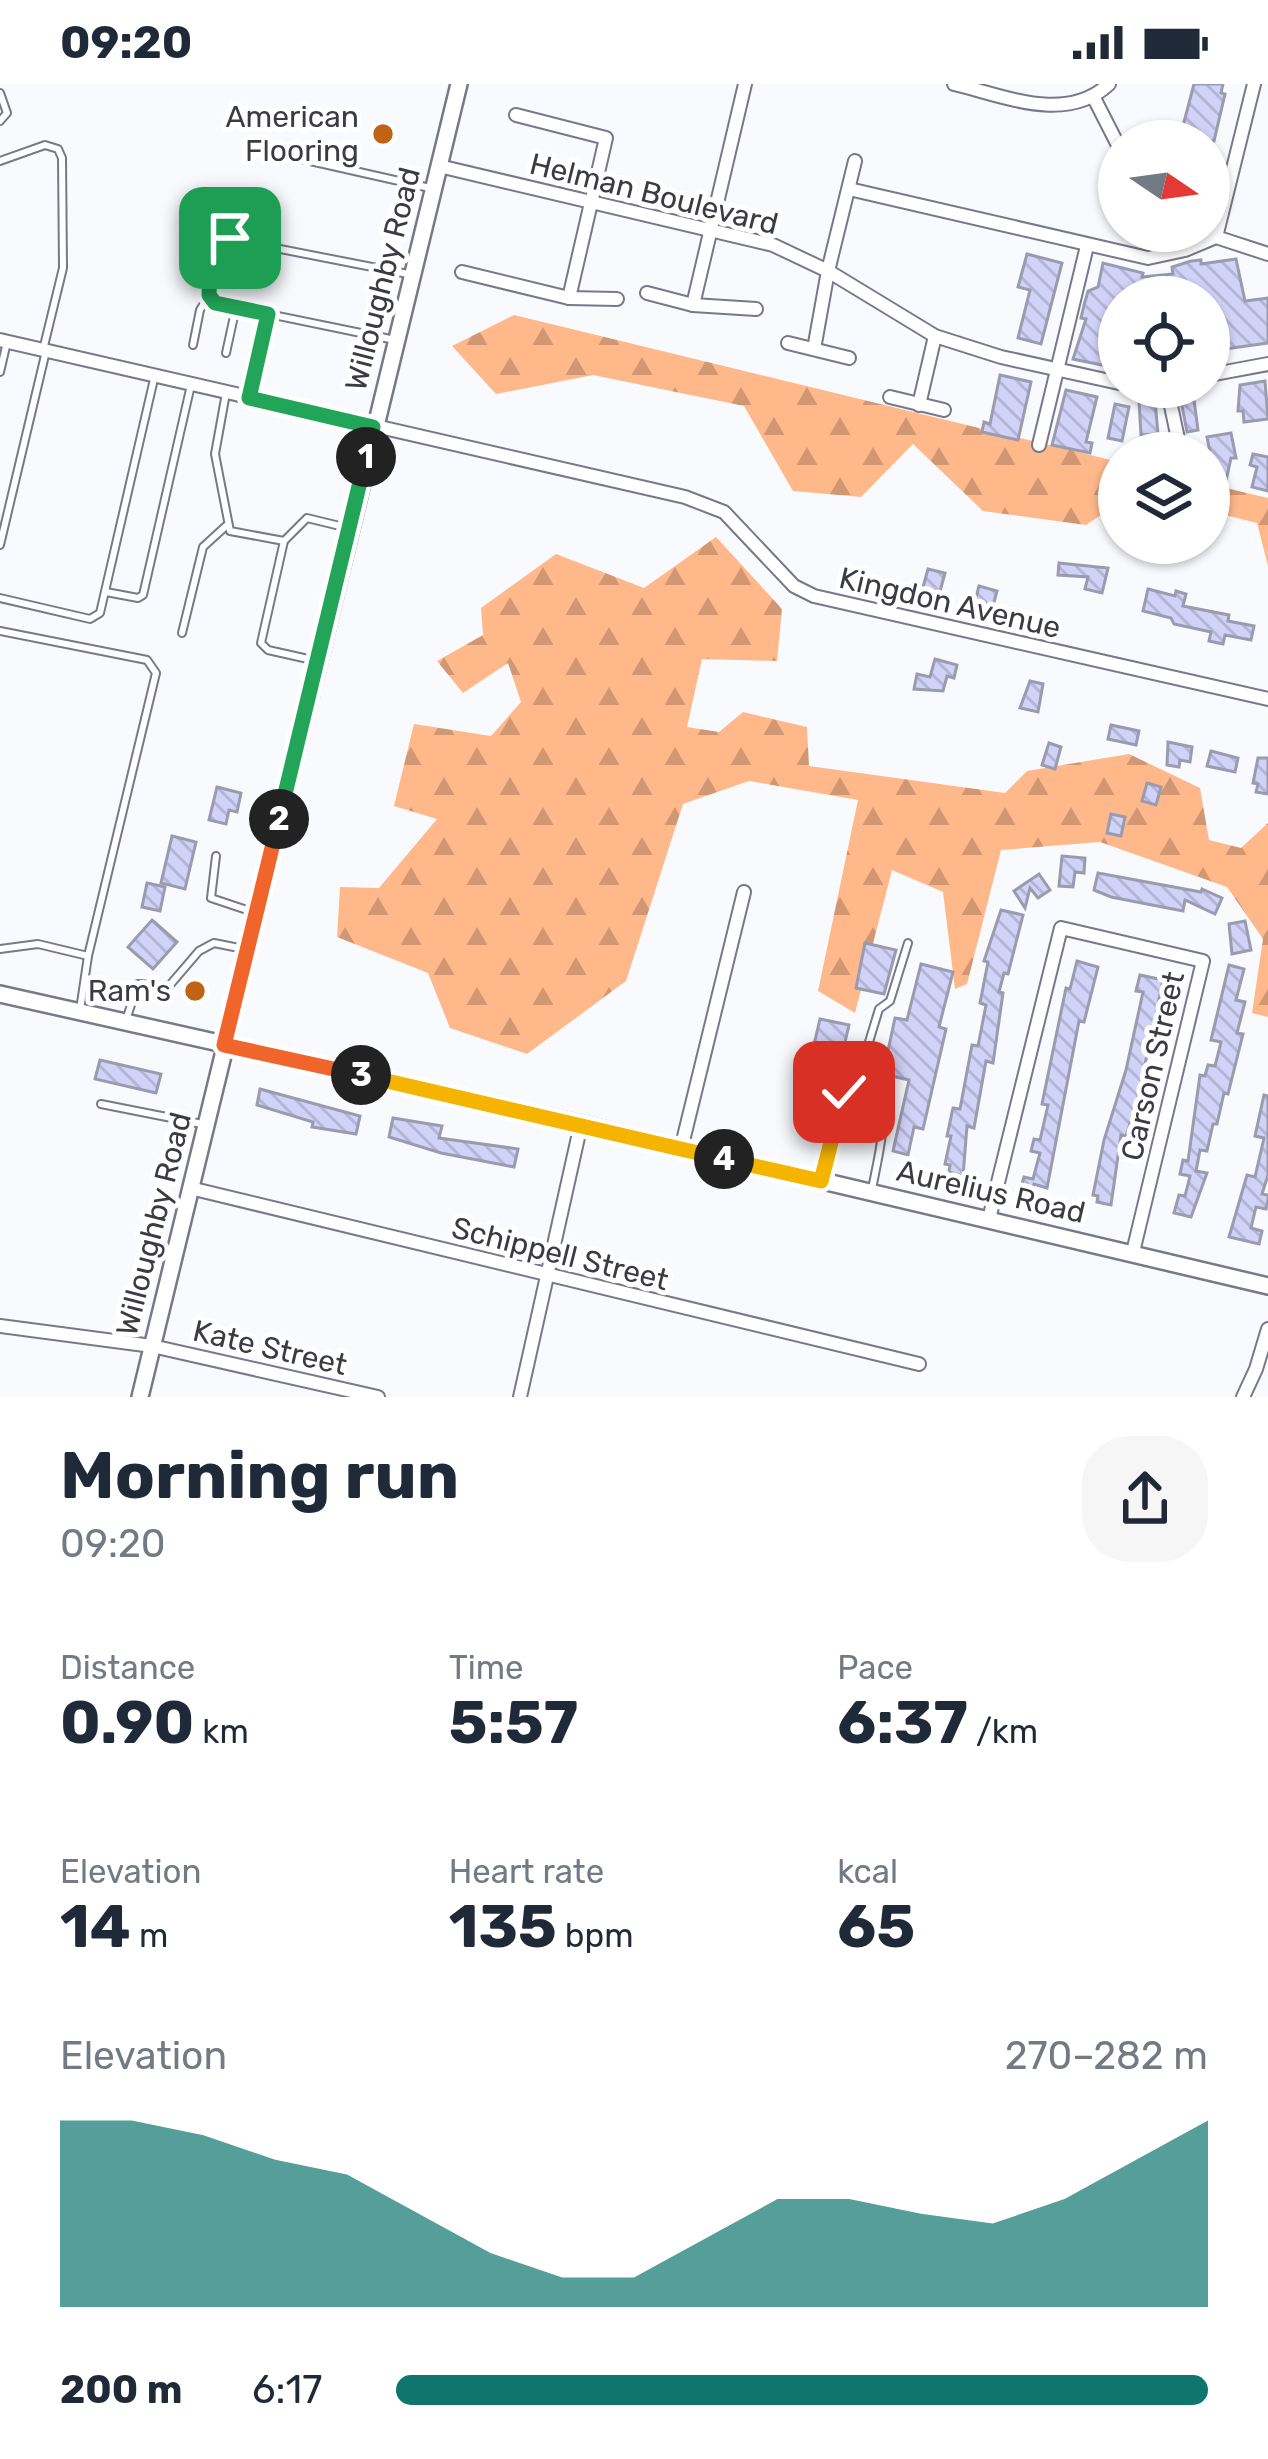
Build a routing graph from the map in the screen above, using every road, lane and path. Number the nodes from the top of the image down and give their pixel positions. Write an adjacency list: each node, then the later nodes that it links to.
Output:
1 (458, 84): 14 (street, Willoughby Road)
2 (745, 84): 19 (street)
3 (954, 84): 7 (street)
4 (1109, 84): 7 (street)
5 (1254, 84): 15 (street)
6 (0, 93): 10 (lane)
7 (1094, 98): 9 (street)
8 (516, 116): 18 (street)
9 (1105, 120)
10 (0, 122)
11 (297, 158): 16 (lane)
12 (0, 161): 43 (lane)
13 (855, 161): 17 (street)
14 (439, 166): 16 (street, Willoughby Road); 18 (street, Helman Boulevard)
15 (1230, 181)
16 (434, 189): 28 (street, Willoughby Road)
17 (849, 189): 21 (street); 26 (street)
18 (594, 201): 19 (street, Helman Boulevard); 31 (street)
19 (710, 231): 26 (street, Helman Boulevard); 33 (street)
20 (1230, 242): 25 (street)
21 (1087, 246): 22 (street); 47 (street)
22 (1098, 248)
23 (1120, 252): 24 (street)
24 (1174, 252)
25 (1268, 254)
26 (828, 271): 37 (street, Helman Boulevard); 42 (street)
27 (462, 272): 31 (street)
28 (411, 275): 30 (lane); 38 (street, Willoughby Road)
29 (647, 293): 33 (street)
30 (209, 295): 34 (lane); 41 (lane)
31 (569, 298): 32 (street)
32 (617, 299)
33 (693, 305): 35 (street)
34 (236, 307): 36 (lane); 44 (lane)
35 (757, 309)
36 (268, 314): 38 (lane); 55 (lane)
37 (935, 336): 47 (street, Helman Boulevard); 56 (street)
38 (395, 340): 58 (street, Willoughby Road)
39 (3, 341): 43 (street, Kingdon Avenue); 49 (lane)
40 (788, 343): 42 (street)
41 (193, 345)
42 (814, 349): 45 (street)
43 (44, 350): 50 (street, Kingdon Avenue); 63 (lane)
44 (226, 353)
45 (849, 358)
46 (1268, 364): 48 (street)
47 (1057, 370): 51 (street, Helman Boulevard); 59 (street)
48 (1230, 371)
49 (0, 372)
50 (155, 376): 52 (street, Kingdon Avenue); 64 (lane)
51 (1098, 379)
52 (191, 385): 53 (street, Kingdon Avenue); 64 (lane)
53 (226, 393): 55 (street, Kingdon Avenue); 60 (lane)
54 (890, 397): 56 (street)
55 (249, 398): 58 (street, Kingdon Avenue)
56 (919, 405): 57 (street)
57 (944, 410)
58 (373, 427): 61 (street, Willoughby Road); 69 (street, Kingdon Avenue)
59 (1039, 445)
60 (226, 526): 62 (lane); 67 (lane)
61 (349, 528): 62 (lane); 68 (street, Willoughby Road)
62 (284, 541): 68 (lane)
63 (0, 545)
64 (105, 592): 65 (lane)
65 (0, 598)
66 (0, 631): 76 (lane)
67 (182, 633)
68 (316, 661): 72 (street, Willoughby Road)
69 (1268, 699)
70 (216, 856): 72 (lane)
71 (745, 892): 85 (street)
72 (256, 913): 75 (street, Willoughby Road)
73 (908, 943): 81 (lane)
74 (0, 949): 76 (lane)
75 (248, 950): 79 (lane); 80 (street, Willoughby Road)
76 (88, 956): 78 (lane)
77 (0, 994): 78 (street, Aurelius Road)
78 (80, 1010): 79 (street, Aurelius Road)
79 (126, 1021): 80 (street, Aurelius Road)
80 (224, 1045): 83 (street, Willoughby Road); 84 (street, Aurelius Road)
81 (855, 1088): 86 (lane); 88 (lane)
82 (101, 1104): 83 (lane)
83 (206, 1124): 87 (street, Willoughby Road)
84 (581, 1124): 85 (street, Aurelius Road); 91 (street)
85 (681, 1149): 86 (street, Aurelius Road)
86 (821, 1181): 88 (street, Aurelius Road)
87 (190, 1188): 91 (street, Schippell Street); 95 (street, Willoughby Road)
88 (872, 1192): 89 (street, Aurelius Road)
89 (989, 1219): 90 (street, Aurelius Road); 90 (street, Carson Street)
90 (1133, 1252): 92 (street, Aurelius Road)
91 (547, 1277): 96 (street, Schippell Street); 99 (street)
92 (1268, 1286)
93 (0, 1326): 95 (street, Kate Street)
94 (1268, 1329): 100 (street)
95 (152, 1346): 97 (street, Willoughby Road); 98 (street, Kate Street)
96 (919, 1364)
97 (140, 1397)
98 (378, 1397)
99 (520, 1397)
100 (1243, 1397)

